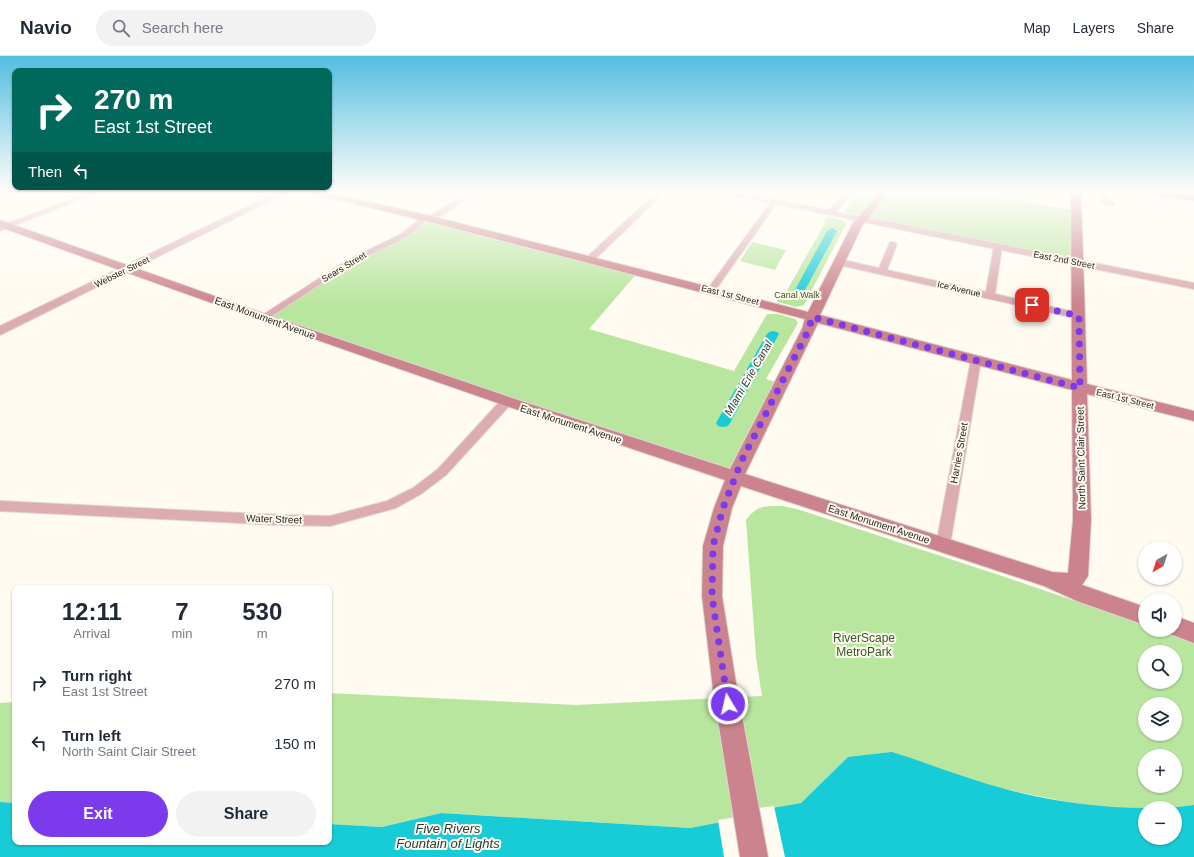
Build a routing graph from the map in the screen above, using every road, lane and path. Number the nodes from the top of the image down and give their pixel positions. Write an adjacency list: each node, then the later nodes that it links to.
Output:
1 (10, 228): 15 (main road, East Monument Avenue)
2 (210, 228): 15 (street, Webster Street)
3 (415, 228): 22 (street, Sears Street)
4 (469, 228): 12 (main road, East 1st Street)
5 (622, 228): 12 (street)
6 (755, 228): 18 (street)
7 (856, 228): 13 (main road)
8 (909, 228): 11 (street, East 2nd Street)
9 (1077, 228): 14 (main road, North Saint Clair Street)
10 (893, 244): 16 (street)
11 (998, 246): 14 (street, East 2nd Street); 19 (street)
12 (590, 259): 18 (main road, East 1st Street)
13 (840, 262): 16 (street, Ice Avenue); 21 (main road)
14 (1077, 262): 17 (street, East 2nd Street); 20 (main road, North Saint Clair Street)
15 (128, 269): 22 (main road, East Monument Avenue); 23 (street, Webster Street)
16 (882, 272): 19 (street, Ice Avenue)
17 (1194, 286)
18 (711, 290): 21 (main road, East 1st Street)
19 (990, 296): 20 (street, Ice Avenue)
20 (1079, 316): 25 (main road, North Saint Clair Street)
21 (812, 317): 24 (main road, East 1st Street); 28 (main road)
22 (263, 318): 26 (main road, East Monument Avenue)
23 (0, 331)
24 (976, 360): 25 (main road, East 1st Street); 30 (street, Harries Street)
25 (1080, 388): 27 (main road, East 1st Street); 31 (main road, North Saint Clair Street)
26 (506, 402): 28 (main road, East Monument Avenue); 29 (street, Water Street)
27 (1194, 416)
28 (735, 478): 30 (main road, East Monument Avenue); 35 (main road)
29 (0, 506)
30 (943, 545): 31 (main road, East Monument Avenue)
31 (1050, 580): 32 (main road, East Monument Avenue)
32 (1138, 614)
33 (1182, 628): 34 (main road)
34 (1194, 632)
35 (754, 857)

